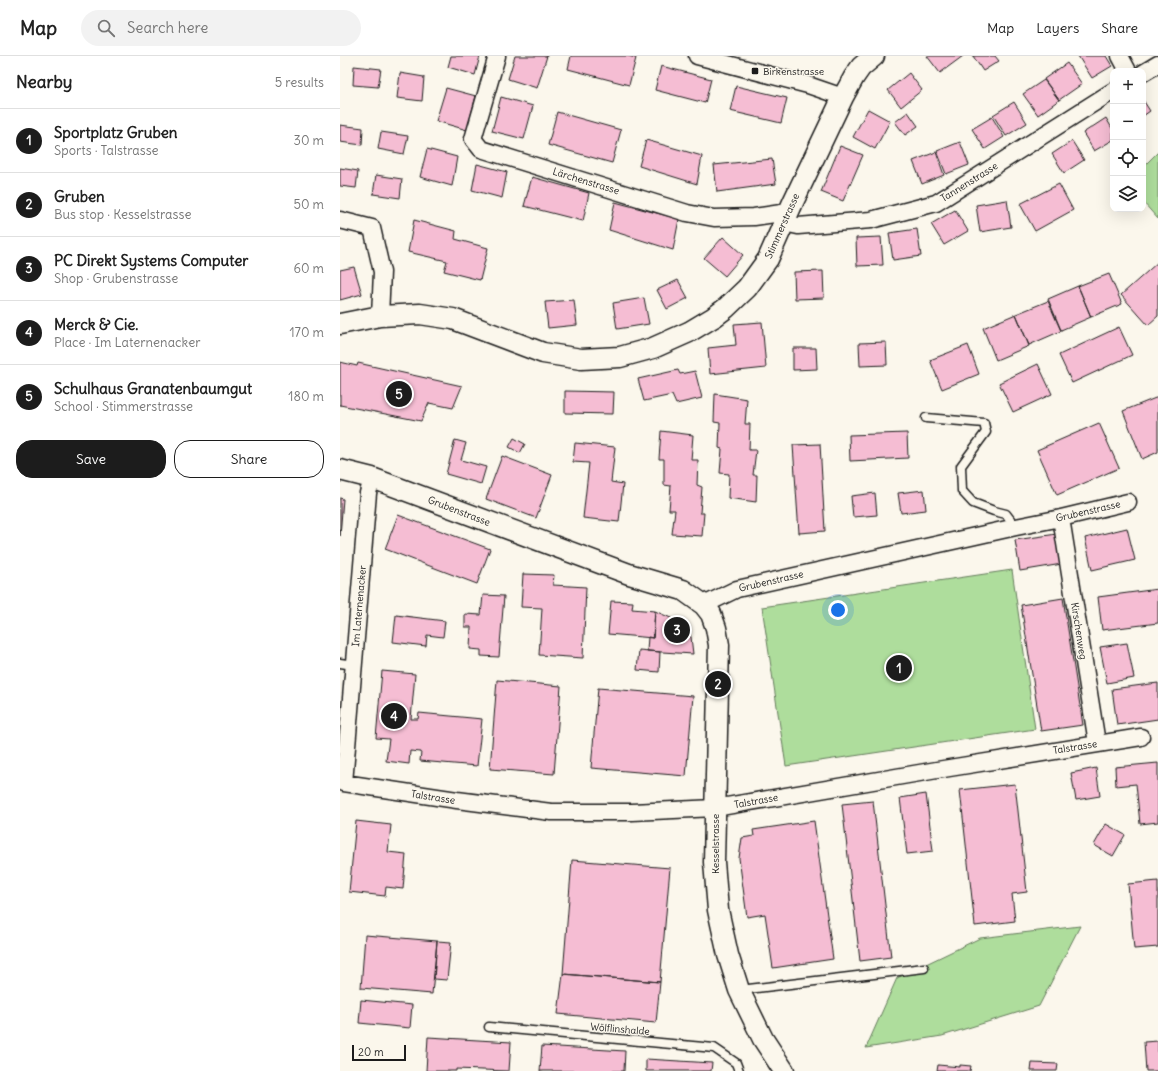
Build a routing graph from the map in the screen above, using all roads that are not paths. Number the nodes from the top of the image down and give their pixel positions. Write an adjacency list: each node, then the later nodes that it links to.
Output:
1 (497, 56): 10 (street, Lärchenstrasse)
2 (697, 56): 9 (street)
3 (874, 56): 9 (street, Stimmerstrasse)
4 (1120, 56): 6 (street)
5 (1158, 64): 7 (street)
6 (1126, 68)
7 (1146, 71)
8 (1110, 93): 10 (street, Tannenstrasse)
9 (843, 97): 10 (street, Stimmerstrasse)
10 (786, 217): 12 (street, Stimmerstrasse)
11 (340, 220): 12 (street)
12 (380, 316): 13 (street, Stimmerstrasse)
13 (340, 324)
14 (926, 418): 19 (lane)
15 (340, 470): 16 (street, Grubenstrasse)
16 (372, 478): 20 (street, Grubenstrasse); 21 (street, Im Laternenacker)
17 (1128, 502): 18 (street, Grubenstrasse)
18 (1061, 518): 19 (street, Grubenstrasse); 23 (street, Kirschenweg)
19 (1016, 526): 20 (street, Grubenstrasse)
20 (704, 605): 25 (street, Kesselstrasse)
21 (347, 664): 24 (street, Im Laternenacker)
22 (1141, 737): 23 (street, Talstrasse)
23 (1097, 744): 25 (street, Talstrasse)
24 (342, 782): 25 (street, Talstrasse)
25 (715, 808): 27 (street, Kesselstrasse)
26 (924, 968): 27 (lane)
27 (739, 990): 30 (street, Kesselstrasse)
28 (489, 1027): 29 (lane, Wölflinshalde)
29 (739, 1071)
30 (784, 1071)

